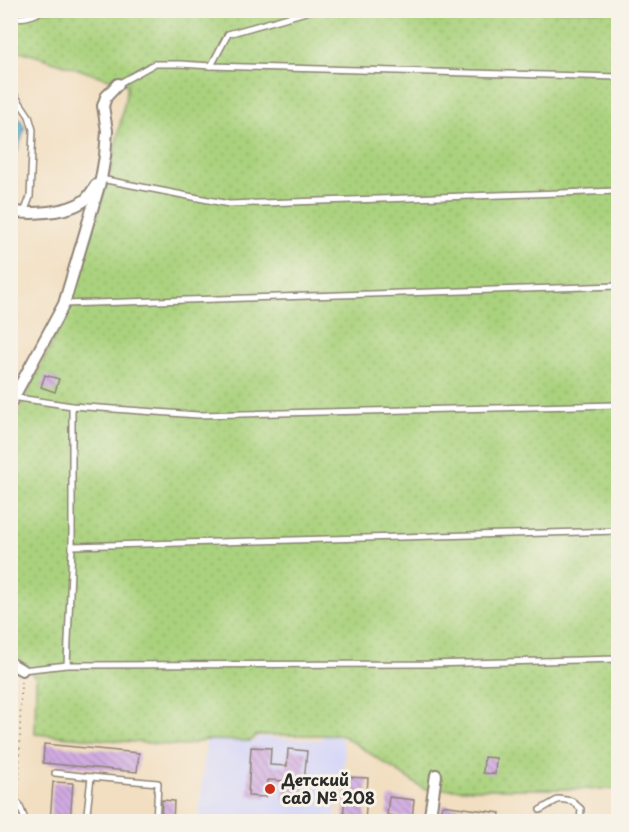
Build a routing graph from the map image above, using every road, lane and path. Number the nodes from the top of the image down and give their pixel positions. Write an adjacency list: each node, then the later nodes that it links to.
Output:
1 (42, 10): 3 (lane)
2 (313, 10): 4 (lane)
3 (10, 17)
4 (211, 66): 5 (lane); 6 (lane)
5 (618, 77)
6 (118, 84): 8 (street)
7 (10, 88): 11 (lane)
8 (101, 179): 9 (lane); 11 (street); 13 (street)
9 (618, 190)
10 (10, 211): 11 (street)
11 (24, 213)
12 (618, 286): 13 (lane)
13 (64, 304): 14 (street)
14 (11, 399): 16 (lane)
15 (618, 405): 16 (lane)
16 (72, 406): 18 (lane)
17 (618, 531): 18 (lane)
18 (72, 546): 21 (lane)
19 (618, 659): 21 (lane)
20 (10, 663): 22 (street)
21 (66, 665): 22 (lane)
22 (22, 670): 27 (path)
23 (56, 773): 25 (lane)
24 (436, 775): 32 (street)
25 (91, 777): 30 (lane); 31 (lane)
26 (10, 803): 27 (lane)
27 (19, 804): 29 (lane)
28 (540, 810): 33 (lane)
29 (23, 822)
30 (86, 822)
31 (156, 822)
32 (429, 822)
33 (580, 822)

